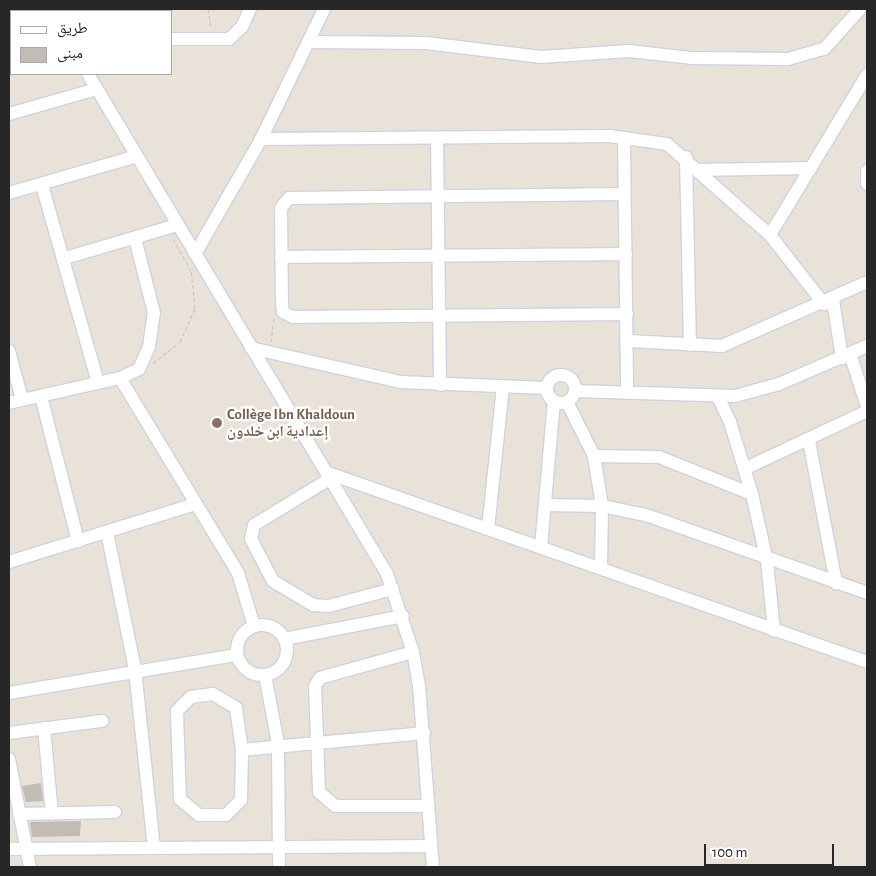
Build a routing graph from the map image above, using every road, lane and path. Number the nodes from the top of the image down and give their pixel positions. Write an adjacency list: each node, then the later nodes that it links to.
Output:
1 (208, 9): 6 (path)
2 (250, 9): 6 (street)
3 (324, 9): 7 (street)
4 (860, 9): 7 (street)
5 (172, 39): 6 (street)
6 (214, 40)
7 (308, 42): 13 (street)
8 (89, 75): 10 (street)
9 (867, 75): 17 (street)
10 (96, 89): 11 (street); 15 (street)
11 (9, 114)
12 (437, 138): 13 (street); 14 (street); 24 (street)
13 (261, 139): 28 (street)
14 (624, 140): 16 (street); 23 (street)
15 (138, 156): 21 (street); 25 (street)
16 (686, 157): 18 (street); 39 (street)
17 (810, 168): 18 (street); 26 (street)
18 (698, 170): 26 (street)
19 (867, 171): 20 (street)
20 (867, 184)
21 (42, 185): 22 (street); 30 (street)
22 (9, 193)
23 (624, 194): 24 (street); 29 (street)
24 (438, 195): 31 (street); 32 (street)
25 (172, 226): 27 (street); 28 (street); 45 (path)
26 (770, 235): 34 (street)
27 (135, 238): 30 (street); 45 (street)
28 (196, 254): 41 (street)
29 (626, 254): 32 (street); 36 (street)
30 (64, 258): 47 (street)
31 (282, 258): 32 (street); 35 (street)
32 (439, 258): 37 (street)
33 (867, 282): 34 (street)
34 (828, 302): 39 (street); 44 (street)
35 (283, 312): 37 (street); 43 (path)
36 (627, 314): 37 (street); 38 (street)
37 (440, 315): 48 (street)
38 (629, 341): 39 (street); 52 (street)
39 (690, 345)
40 (867, 346): 44 (street)
41 (250, 348): 43 (street); 64 (street)
42 (9, 351): 55 (street)
43 (271, 353): 48 (street)
44 (846, 356): 54 (street); 59 (street)
45 (139, 368): 46 (street)
46 (120, 378): 47 (street); 66 (street)
47 (97, 380): 53 (street)
48 (440, 385): 49 (street)
49 (503, 387): 50 (street); 69 (street)
50 (547, 388): 51 (street); 56 (street)
51 (575, 391): 52 (street); 57 (street)
52 (627, 393): 54 (street)
53 (41, 396): 55 (street); 71 (street)
54 (718, 398): 63 (street)
55 (22, 399): 58 (street)
56 (554, 401): 57 (street); 67 (street)
57 (567, 402): 62 (street)
58 (9, 403)
59 (867, 406)
60 (867, 411): 61 (street)
61 (809, 441): 63 (street); 76 (street)
62 (594, 456): 65 (street); 68 (street)
63 (744, 469): 65 (street)
64 (330, 476): 69 (street); 77 (street); 77 (street)
65 (752, 494): 73 (street)
66 (195, 504): 70 (street); 80 (street)
67 (546, 505): 68 (street); 72 (street)
68 (602, 506): 73 (street); 75 (street)
69 (488, 529): 72 (street)
70 (107, 532): 71 (street); 86 (street)
71 (78, 541): 74 (street)
72 (541, 547): 75 (street)
73 (767, 561): 76 (street); 81 (street)
74 (9, 562)
75 (602, 568): 81 (street)
76 (836, 583): 78 (street)
77 (393, 589): 79 (street)
78 (867, 593)
79 (402, 616): 82 (street); 83 (street)
80 (254, 626): 82 (street); 84 (street)
81 (774, 631): 85 (street)
82 (284, 639): 87 (street)
83 (413, 652): 91 (street); 93 (street)
84 (237, 654): 86 (street); 87 (street)
85 (867, 662)
86 (135, 670): 88 (street); 103 (street)
87 (265, 675): 94 (street)
88 (9, 693)
89 (102, 721): 90 (street)
90 (44, 728): 92 (street); 100 (street)
91 (424, 732): 93 (street); 97 (street)
92 (9, 733)
93 (318, 740): 94 (street); 97 (street)
94 (278, 744): 95 (street); 102 (street)
95 (242, 750): 95 (street)
96 (9, 759): 99 (street)
97 (428, 806): 101 (street)
98 (115, 812): 100 (street)
99 (19, 814): 100 (street); 105 (street)
100 (52, 814)
101 (431, 846): 102 (street); 108 (street)
102 (280, 847): 103 (street); 107 (street)
103 (154, 848): 105 (street)
104 (9, 849): 105 (street)
105 (26, 849): 106 (street)
106 (30, 867)
107 (279, 867)
108 (433, 867)

